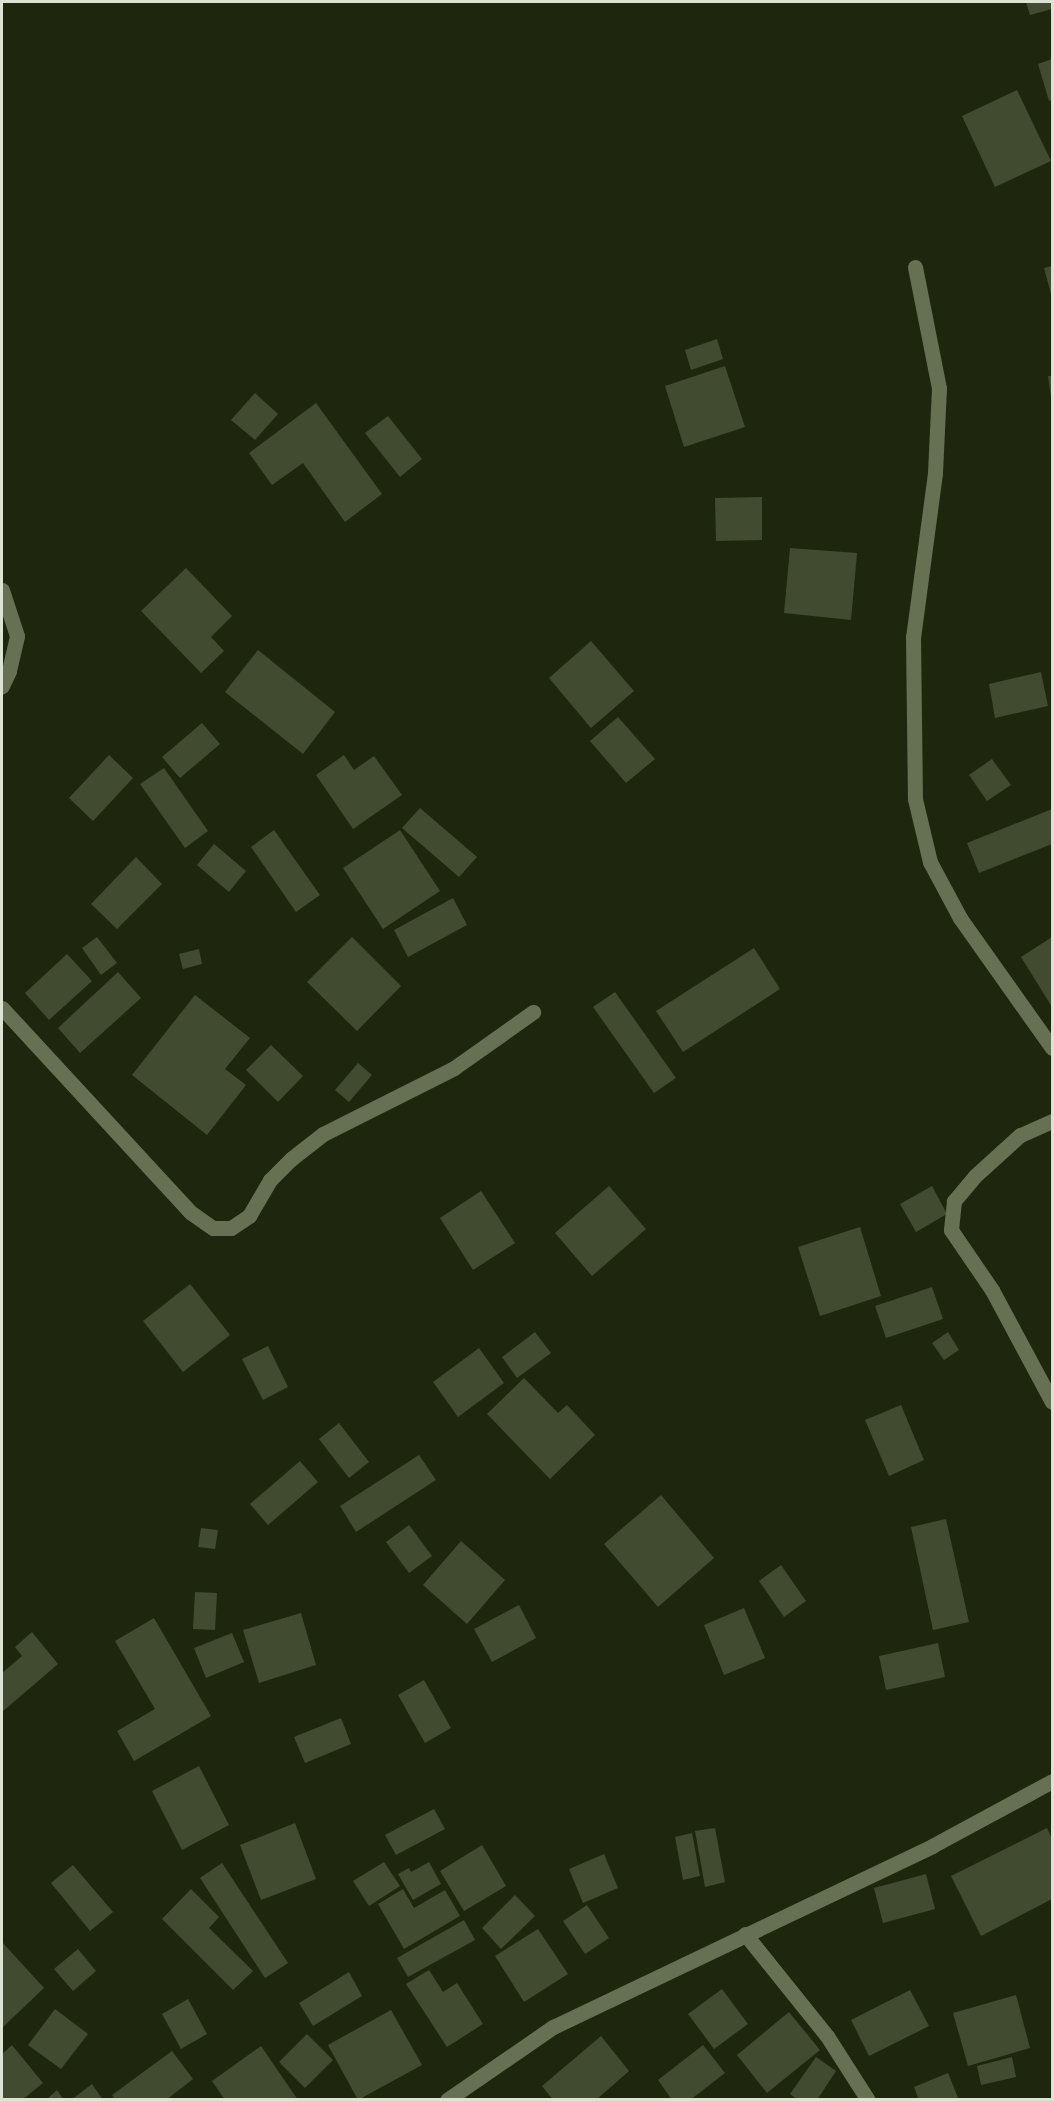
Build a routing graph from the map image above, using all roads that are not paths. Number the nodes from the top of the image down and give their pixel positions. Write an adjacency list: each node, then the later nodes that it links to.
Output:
1 (915, 267): 6 (street)
2 (2, 590): 3 (street)
3 (2, 686)
4 (2, 1008): 5 (street)
5 (533, 1012)
6 (1053, 1048)
7 (1053, 1121): 8 (street)
8 (1053, 1402)
9 (1053, 1782): 10 (street)
10 (744, 1934): 11 (street); 12 (street)
11 (447, 2100)
12 (868, 2100)

